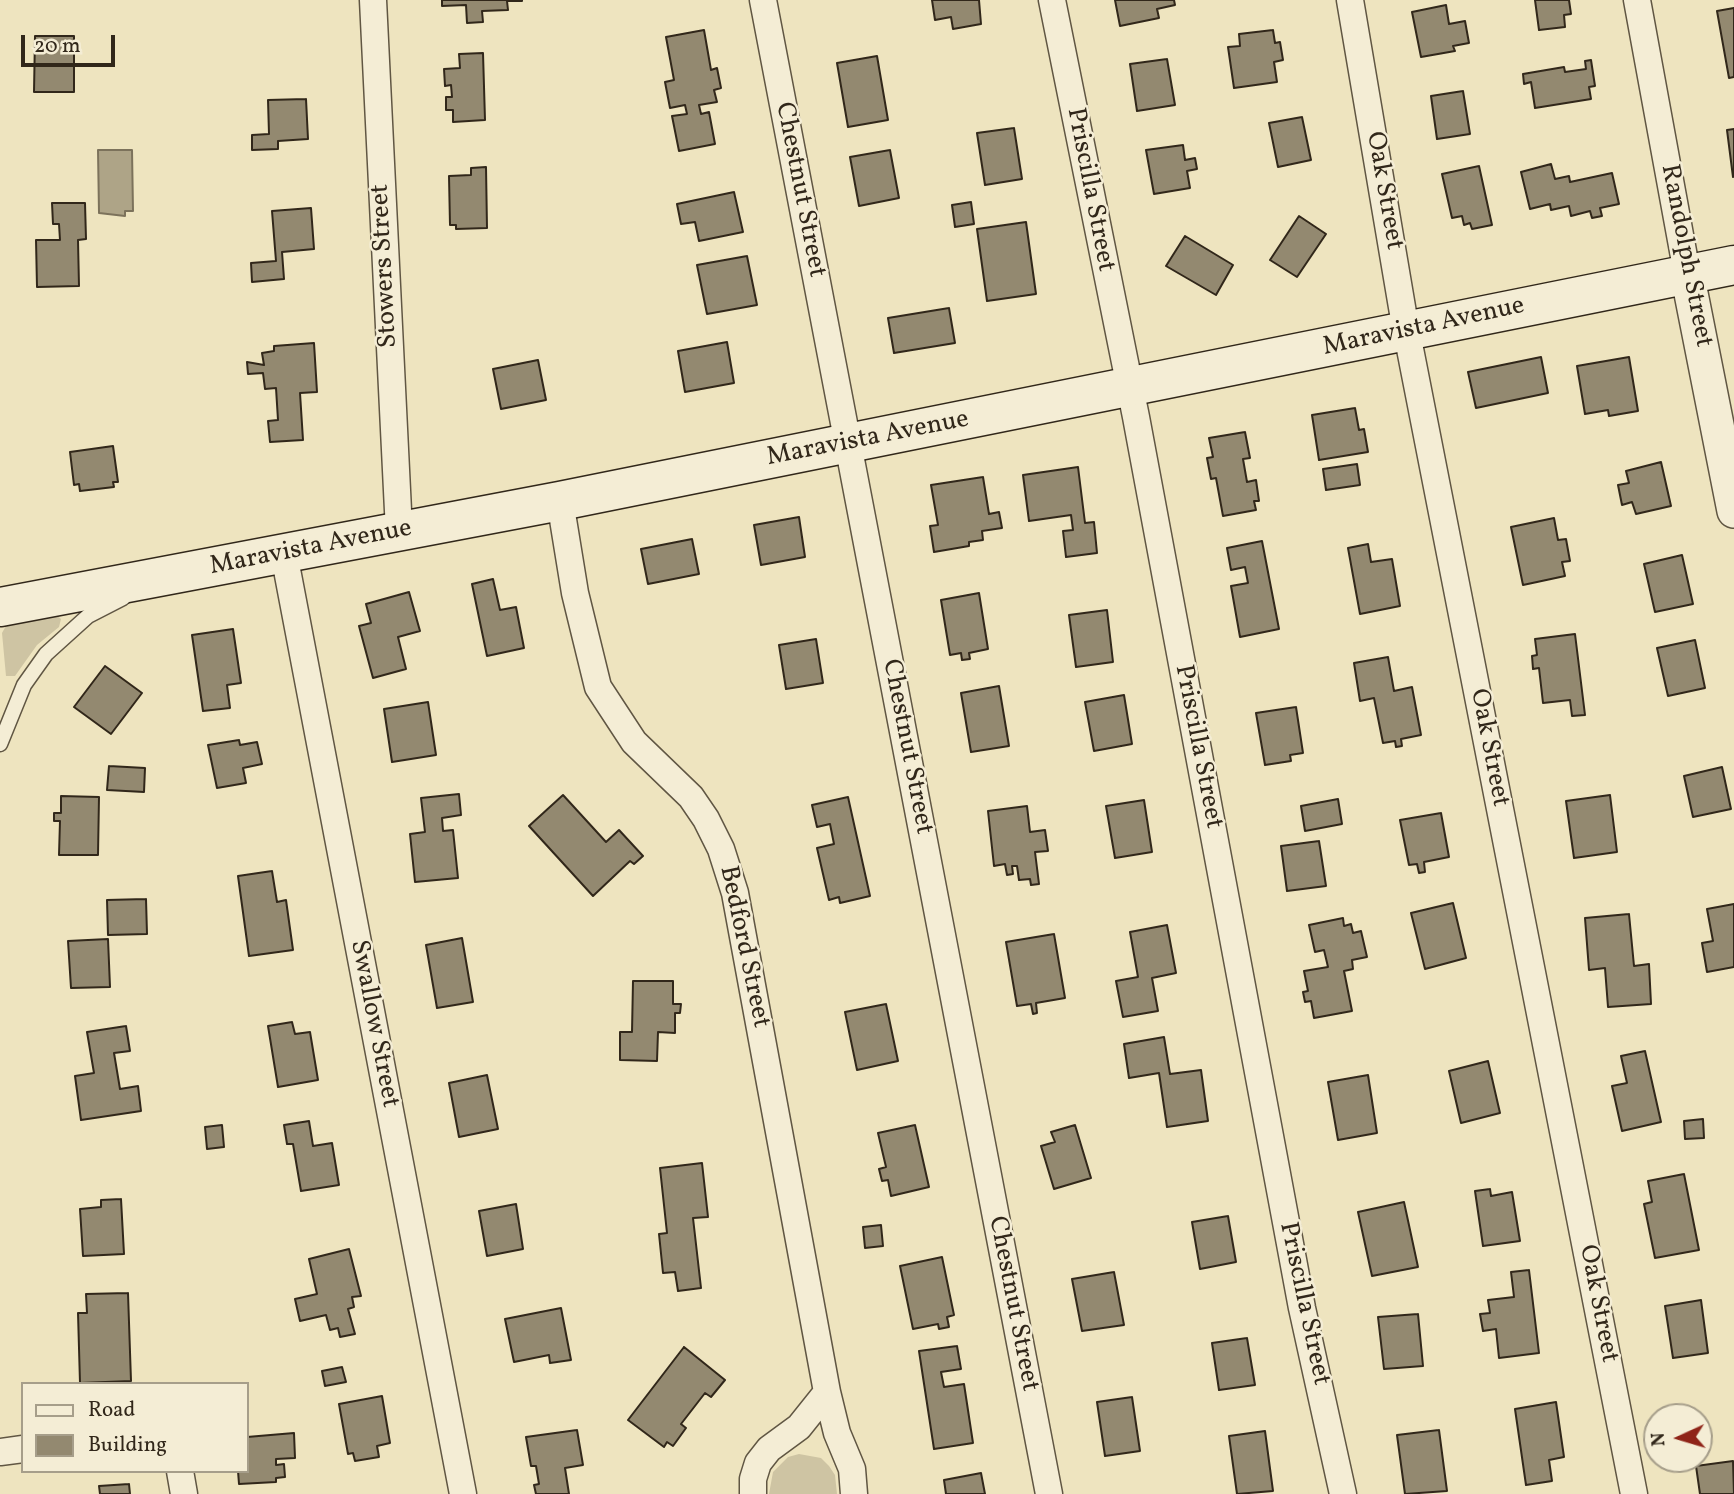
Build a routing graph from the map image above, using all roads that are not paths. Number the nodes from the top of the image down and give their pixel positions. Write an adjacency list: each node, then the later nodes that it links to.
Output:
1 (373, 0): 13 (street, Stowers Street)
2 (763, 0): 10 (street, Chestnut Street)
3 (1052, 0): 9 (street, Priscilla Street)
4 (1350, 0): 8 (street, Oak Street)
5 (1637, 0): 7 (street, Randolph Street)
6 (1734, 265): 7 (main road, Maravista Avenue)
7 (1687, 274): 8 (main road, Maravista Avenue); 12 (street, Randolph Street)
8 (1408, 332): 9 (main road, Maravista Avenue); 28 (street, Oak Street)
9 (1130, 388): 10 (main road, Maravista Avenue); 27 (street, Priscilla Street)
10 (848, 443): 11 (main road, Maravista Avenue); 26 (street, Chestnut Street)
11 (560, 501): 13 (main road, Maravista Avenue); 18 (street, Bedford Street)
12 (1734, 511)
13 (399, 531): 14 (main road, Maravista Avenue)
14 (284, 554): 15 (main road, Maravista Avenue); 23 (street, Swallow Street)
15 (163, 578): 16 (main road, Maravista Avenue); 17 (lane)
16 (0, 607)
17 (0, 744)
18 (827, 1392): 24 (street); 25 (street, Bedford Street)
19 (21, 1449): 20 (street)
20 (0, 1452)
21 (180, 1473): 22 (street)
22 (184, 1494)
23 (463, 1494)
24 (753, 1494)
25 (854, 1494)
26 (1048, 1494)
27 (1343, 1494)
28 (1634, 1494)

